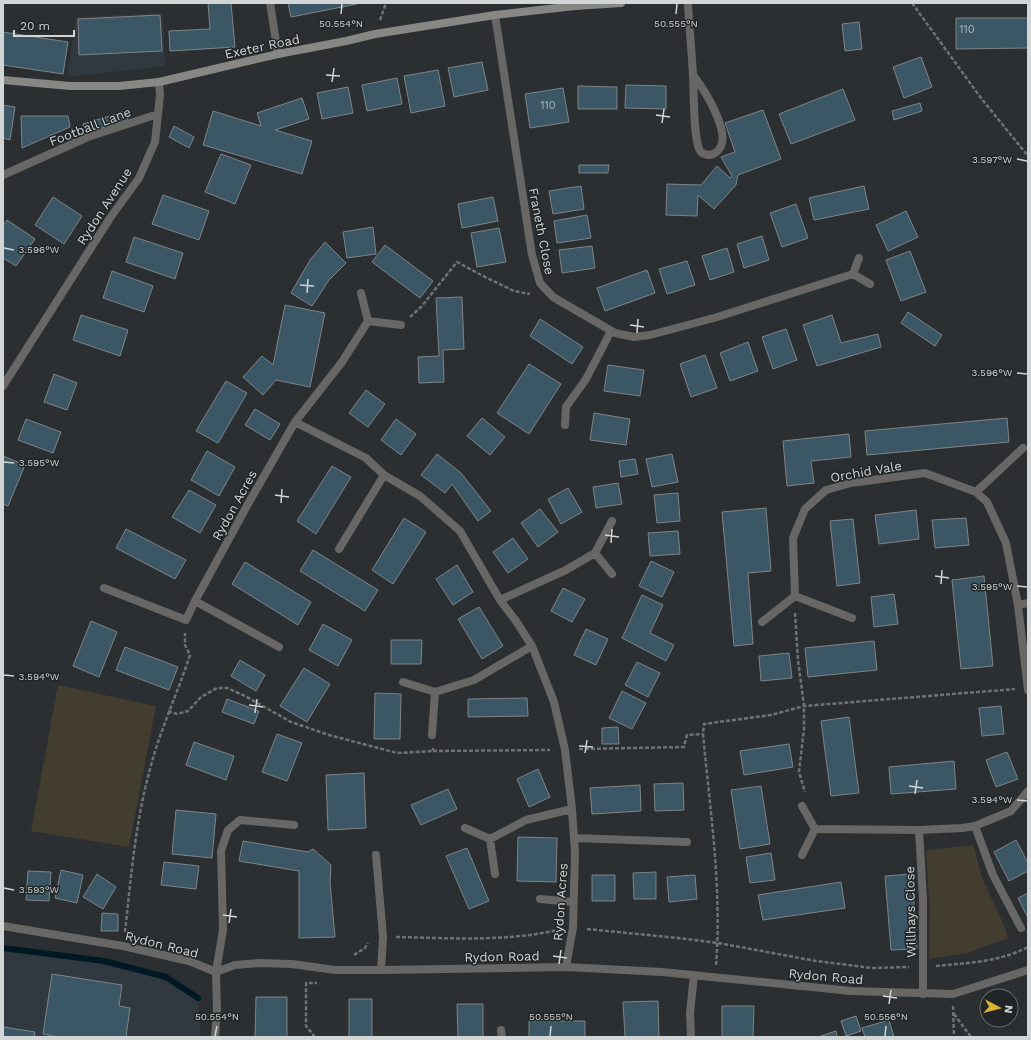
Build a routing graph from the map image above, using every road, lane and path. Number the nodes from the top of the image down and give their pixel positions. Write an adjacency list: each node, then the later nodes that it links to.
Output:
1 (270, 3): 6 (street)
2 (621, 3): 5 (main road, Exeter Road)
3 (688, 3): 7 (street)
4 (912, 3): 11 (path)
5 (495, 15): 6 (main road, Exeter Road); 17 (street, Franeth Close)
6 (278, 54): 9 (main road, Exeter Road)
7 (693, 75): 7 (street)
8 (3, 80): 9 (main road, Exeter Road)
9 (159, 82): 10 (street)
10 (158, 114): 12 (street, Football Lane); 21 (street, Rydon Avenue)
11 (1028, 156)
12 (3, 176)
13 (859, 258): 14 (street)
14 (854, 274): 15 (street); 20 (street, Franeth Close)
15 (870, 284)
16 (361, 293): 18 (street)
17 (552, 297): 19 (path); 20 (street, Franeth Close)
18 (368, 321): 19 (street); 22 (street, Rydon Acres)
19 (401, 325)
20 (611, 331): 23 (street)
21 (3, 386)
22 (295, 422): 25 (street, Rydon Acres); 34 (street, Rydon Acres)
23 (565, 425)
24 (1023, 448): 26 (street)
25 (384, 475): 28 (street); 33 (street, Rydon Acres)
26 (976, 492): 32 (street, Orchid Vale); 36 (street)
27 (612, 521): 29 (street)
28 (339, 549)
29 (595, 554): 30 (street); 33 (street)
30 (612, 574)
31 (104, 588): 38 (street)
32 (795, 596): 37 (street); 39 (street); 45 (path)
33 (500, 600): 40 (street, Rydon Acres)
34 (195, 601): 38 (street, Rydon Acres); 41 (street)
35 (1028, 603): 36 (street)
36 (1018, 605): 43 (street)
37 (852, 618)
38 (186, 620): 46 (path)
39 (762, 622)
40 (532, 646): 44 (street); 50 (street, Rydon Acres)
41 (279, 647)
42 (404, 682): 44 (street)
43 (1028, 689): 45 (path)
44 (435, 692): 47 (street)
45 (804, 706): 49 (path); 68 (path)
46 (168, 711): 47 (path); 69 (path)
47 (432, 735)
48 (1028, 791): 52 (street)
49 (802, 806): 54 (street)
50 (572, 809): 56 (street); 57 (street, Rydon Acres)
51 (294, 825): 76 (street)
52 (975, 826): 55 (street); 66 (street)
53 (465, 828): 56 (street)
54 (816, 829): 55 (street); 60 (street)
55 (918, 830): 73 (street, Willhays Close)
56 (490, 838): 61 (street)
57 (574, 838): 58 (street); 63 (street, Rydon Acres)
58 (687, 842)
59 (376, 854): 67 (street)
60 (802, 855)
61 (495, 874)
62 (540, 900): 63 (street)
63 (573, 902): 65 (street, Rydon Acres)
64 (3, 926): 69 (street, Rydon Road)
65 (573, 927): 67 (path); 68 (path); 72 (street, Rydon Acres)
66 (1021, 928)
67 (383, 937): 71 (path); 74 (street)
68 (718, 943): 73 (path); 78 (path)
69 (123, 946): 76 (street, Rydon Road)
70 (1028, 948): 73 (path)
71 (348, 955)
72 (566, 967): 74 (street, Rydon Road); 77 (street, Rydon Road)
73 (922, 967): 80 (street, Willhays Close)
74 (381, 970): 76 (street, Rydon Road)
75 (1028, 970): 81 (street, Rydon Road)
76 (216, 972): 83 (street)
77 (694, 975): 78 (street, Rydon Road); 85 (street)
78 (715, 977): 80 (street, Rydon Road)
79 (320, 983): 84 (path)
80 (923, 994): 81 (street, Rydon Road)
81 (953, 994): 82 (path)
82 (953, 1014): 86 (path); 87 (path)
83 (216, 1037)
84 (315, 1037)
85 (691, 1037)
86 (954, 1037)
87 (971, 1037)

